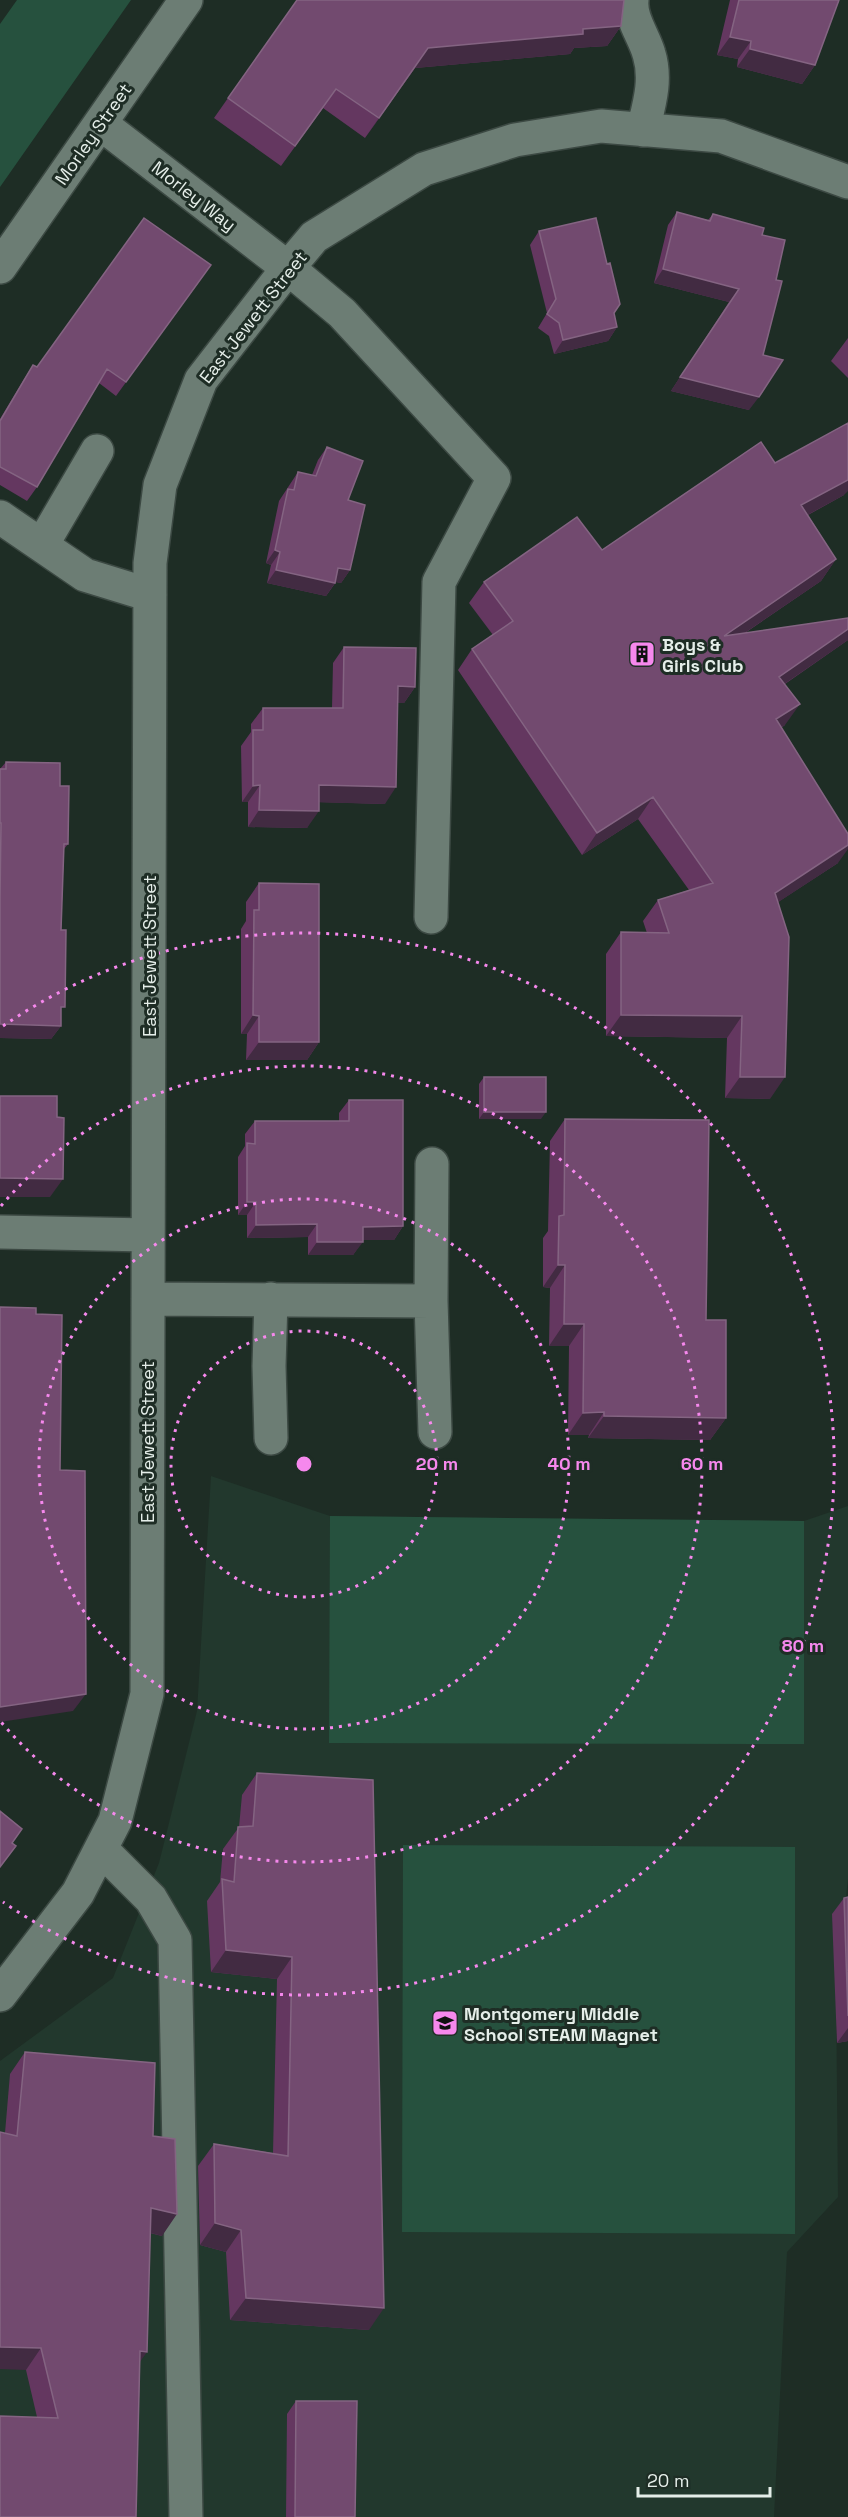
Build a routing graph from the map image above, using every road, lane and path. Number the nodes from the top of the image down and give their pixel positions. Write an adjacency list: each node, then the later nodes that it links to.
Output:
1 (186, 0): 3 (street, Morley Street)
2 (632, 0): 4 (street)
3 (101, 124): 6 (street, Morley Street); 7 (street, Morley Way)
4 (643, 130): 5 (street, East Jewett Street); 7 (street, East Jewett Street)
5 (848, 182)
6 (0, 267)
7 (288, 268): 11 (street, East Jewett Street); 12 (street, Morley Way)
8 (97, 451): 10 (street)
9 (0, 517): 10 (street)
10 (42, 545): 11 (street)
11 (150, 595): 15 (street, East Jewett Street)
12 (431, 917)
13 (432, 1164): 18 (street)
14 (0, 1232): 15 (street)
15 (148, 1235): 16 (street, East Jewett Street)
16 (148, 1299): 17 (street); 21 (street, East Jewett Street)
17 (271, 1299): 18 (street); 20 (street)
18 (431, 1301): 19 (street)
19 (435, 1432)
20 (271, 1438)
21 (101, 1849): 22 (street, East Jewett Street); 23 (street)
22 (0, 1995)
23 (186, 2517)

